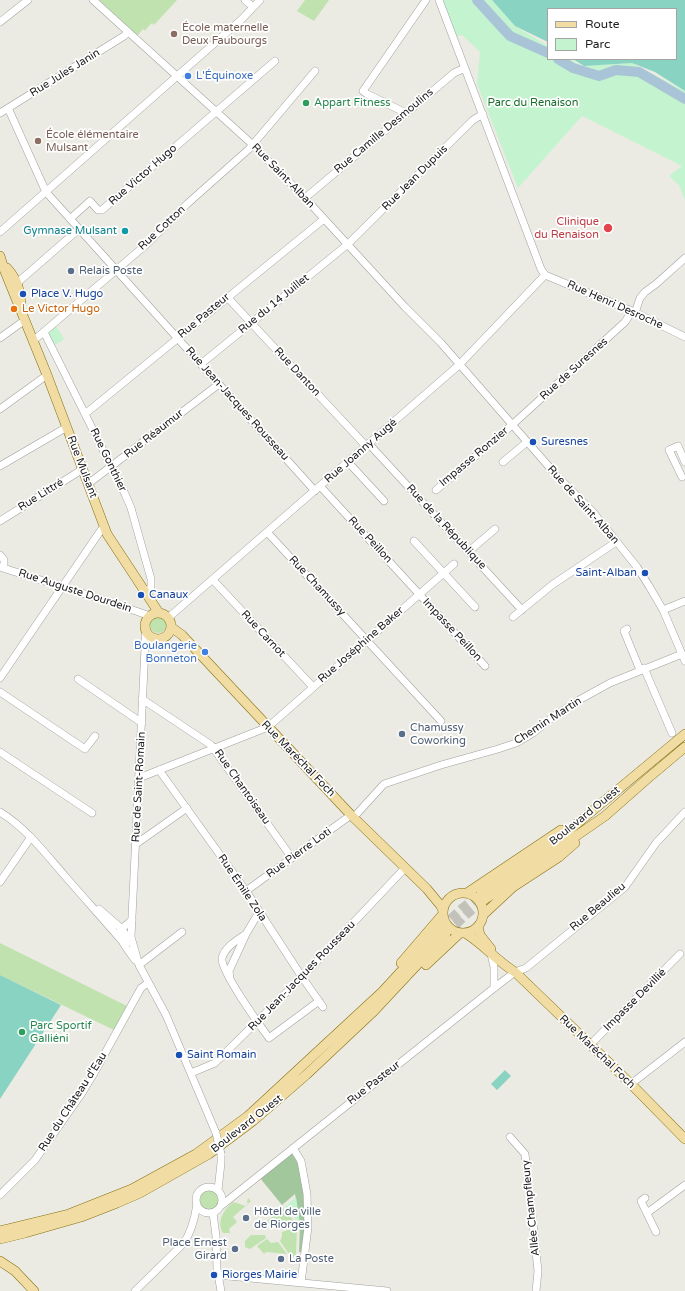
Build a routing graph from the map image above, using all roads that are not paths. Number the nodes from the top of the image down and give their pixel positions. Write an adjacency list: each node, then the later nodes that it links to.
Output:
1 (28, 0): 8 (street)
2 (93, 0): 9 (street, Rue Saint-Alban)
3 (245, 0): 7 (street)
4 (260, 0): 7 (street)
5 (426, 0): 17 (street)
6 (439, 0): 11 (street)
7 (253, 7): 13 (street)
8 (0, 22)
9 (128, 32): 13 (street, Rue Saint-Alban); 14 (street, Rue Jules Janin)
10 (275, 61): 15 (street)
11 (465, 68): 17 (street, Rue Camille Desmoulins); 18 (street)
12 (316, 71): 19 (street, Rue Cotton)
13 (177, 75): 15 (street, Rue Saint-Alban); 20 (street)
14 (8, 108): 16 (street, Rue Jules Janin); 20 (street, Rue Jean-Jacques Rousseau)
15 (217, 111): 19 (street, Rue Saint-Alban); 22 (street, Rue Victor Hugo)
16 (0, 113)
17 (406, 113): 21 (street, Rue Camille Desmoulins)
18 (483, 114): 26 (street, Rue Jean Dupuis); 30 (street)
19 (253, 145): 21 (street, Rue Saint-Alban); 29 (street, Rue Cotton)
20 (46, 192): 22 (street, Rue Jean-Jacques Rousseau); 25 (street)
21 (305, 198): 23 (street, Rue Saint-Alban)
22 (70, 219): 24 (street, Rue Jean-Jacques Rousseau)
23 (324, 219): 26 (street, Rue Saint-Alban); 32 (street, Rue Pasteur)
24 (79, 229): 29 (street, Rue Jean-Jacques Rousseau); 31 (street)
25 (0, 232)
26 (348, 244): 35 (street, Rue du 14 Juillet); 42 (street, Rue Saint-Alban)
27 (685, 258): 33 (street, Rue de Suresnes)
28 (2, 265): 31 (main road)
29 (115, 270): 36 (street, Rue Cotton); 39 (street, Rue Jean-Jacques Rousseau)
30 (545, 275): 33 (street, Rue Henri Desroche); 42 (street, Rue Joanny Augé)
31 (15, 285): 34 (main road, Rue Mulsant)
32 (227, 297): 35 (street, Rue Danton); 39 (street, Rue Pasteur)
33 (634, 312): 37 (street, Rue Henri Desroche); 47 (street, Rue de Suresnes)
34 (24, 316): 38 (street); 40 (main road, Rue Mulsant)
35 (251, 322): 41 (street, Rue du 14 Juillet); 50 (street, Rue Danton)
36 (44, 332): 40 (street, Rue Cotton); 46 (street, Rue Gonthier)
37 (685, 337)
38 (0, 338)
39 (177, 338): 41 (street, Rue Jean-Jacques Rousseau); 46 (street, Rue Pasteur)
40 (33, 341): 43 (main road, Rue Mulsant)
41 (201, 364): 44 (street, Rue Jean-Jacques Rousseau)
42 (460, 365): 47 (street, Rue de Saint-Alban); 50 (street, Rue Joanny Augé)
43 (47, 375): 45 (street); 48 (main road, Rue Mulsant)
44 (219, 384): 55 (street, Rue Réaumur); 60 (street, Rue Jean-Jacques Rousseau)
45 (0, 409)
46 (85, 414): 55 (street, Rue Gonthier)
47 (512, 425): 49 (street, Rue de Saint-Alban); 61 (street, Impasse Ronzier)
48 (67, 428): 54 (street); 56 (main road, Rue Mulsant)
49 (527, 442): 52 (street); 68 (street, Rue de Saint-Alban)
50 (368, 445): 51 (street, Rue Joanny Augé); 69 (street, Rue de la République)
51 (348, 462): 60 (street, Rue Joanny Augé); 62 (street)
52 (503, 462)
53 (685, 462): 57 (street)
54 (0, 466)
55 (111, 467): 58 (street, Rue Réaumur); 77 (street, Rue Gonthier)
56 (83, 469): 58 (main road, Rue Mulsant); 63 (street, Rue Littré)
57 (683, 476): 59 (street)
58 (88, 484): 64 (main road, Rue Mulsant)
59 (685, 485)
60 (318, 489): 66 (street, Rue Joanny Augé); 76 (street, Rue Peillon)
61 (436, 490)
62 (384, 501)
63 (0, 521)
64 (105, 527): 75 (street); 77 (main road, Rue Mulsant)
65 (495, 529): 69 (street)
66 (267, 532): 74 (street, Rue Joanny Augé); 88 (street, Rue Chamussy)
67 (414, 541): 73 (street)
68 (616, 542): 80 (street); 81 (street, Rue de Saint-Alban)
69 (468, 552): 80 (street, Rue de la République)
70 (0, 555): 72 (street)
71 (454, 564): 73 (street, Rue Joséphine Baker)
72 (2, 567): 75 (street, Rue Auguste Dourdein)
73 (443, 573): 76 (street, Rue Joséphine Baker); 79 (street)
74 (213, 580): 84 (street, Rue Joanny Augé); 95 (street, Rue Carnot)
75 (63, 586): 82 (street, Rue Auguste Dourdein); 93 (street)
76 (420, 594): 88 (street, Rue Joséphine Baker); 91 (street, Impasse Peillon)
77 (148, 596): 82 (main road, Rue Mulsant)
78 (685, 601): 81 (street)
79 (475, 607)
80 (522, 610): 83 (street)
81 (663, 610): 90 (street, Rue de Saint-Alban)
82 (154, 615): 84 (main road); 85 (main road)
83 (513, 618)
84 (170, 622): 87 (main road); 100 (main road, Rue Maréchal Foch)
85 (146, 627): 87 (main road); 89 (street, Rue de Saint-Romain)
86 (628, 629): 92 (street)
87 (154, 638): 89 (street, Rue de Saint-Romain)
88 (367, 640): 95 (street, Rue Joséphine Baker); 98 (street, Rue Chamussy)
89 (145, 653): 97 (street, Rue de Saint-Romain)
90 (684, 657): 92 (street, Chemin Martin)
91 (485, 666)
92 (642, 669): 101 (street); 114 (street, Chemin Martin)
93 (0, 678)
94 (78, 679): 99 (street)
95 (313, 687): 100 (street, Rue Joséphine Baker)
96 (0, 692): 103 (street)
97 (142, 700): 99 (street, Rue de Saint-Romain); 104 (street, Rue Chantoiseau)
98 (441, 721)
99 (142, 723): 108 (street, Rue de Saint-Romain)
100 (268, 727): 104 (street); 114 (main road, Rue Maréchal Foch)
101 (672, 733)
102 (685, 734): 110 (main road, Boulevard Ouest)
103 (95, 736)
104 (214, 748): 107 (street); 118 (street, Rue Chantoiseau)
105 (685, 748): 115 (main road, Boulevard Ouest)
106 (0, 752): 113 (street)
107 (159, 770): 108 (street); 109 (street, Rue Émile Zola)
108 (139, 778): 117 (street, Rue de Saint-Romain)
109 (186, 808): 117 (street); 122 (street, Rue Émile Zola)
110 (596, 809): 115 (main road, Boulevard Ouest); 123 (main road)
111 (0, 812): 116 (street)
112 (685, 812): 137 (street, Rue Beaulieu)
113 (92, 813)
114 (353, 816): 118 (street, Rue Pierre Loti); 119 (main road, Rue Maréchal Foch)
115 (605, 816): 127 (main road)
116 (31, 837): 120 (street); 131 (street)
117 (136, 844): 131 (street, Rue de Saint-Romain)
118 (292, 858): 122 (street, Rue Pierre Loti)
119 (405, 868): 121 (main road, Rue Maréchal Foch); 138 (street, Rue Jean-Jacques Rousseau)
120 (0, 882)
121 (427, 889): 124 (main road, Rue Maréchal Foch); 126 (main road, Rue Maréchal Foch)
122 (246, 891): 125 (street, Rue Émile Zola)
123 (467, 893): 124 (main road); 127 (main road)
124 (450, 898): 126 (main road)
125 (259, 912): 132 (street); 138 (street, Rue Émile Zola)
126 (443, 912): 130 (main road); 142 (main road)
127 (484, 914): 128 (main road)
128 (478, 927): 130 (main road); 136 (main road, Rue Maréchal Foch)
129 (182, 932): 135 (street)
130 (462, 933): 133 (main road, Rue Maréchal Foch); 147 (main road)
131 (123, 934): 135 (street, Rue de Saint-Romain); 135 (street, Rue de Saint-Romain)
132 (246, 934): 139 (street); 139 (street)
133 (491, 954): 136 (main road, Rue Maréchal Foch); 141 (street)
134 (680, 954): 145 (street, Impasse Devillié)
135 (139, 965): 140 (street, Rue de Saint-Romain)
136 (506, 967): 137 (main road, Rue Maréchal Foch)
137 (514, 972): 141 (street, Rue Pasteur); 145 (main road, Rue Maréchal Foch)
138 (302, 977): 143 (street, Rue Jean-Jacques Rousseau); 143 (street, Rue Émile Zola)
139 (230, 979): 143 (street)
140 (148, 983): 146 (street, Rue de Saint-Romain); 156 (street, Rue du Château d'Eau)
141 (494, 988): 151 (street, Rue Pasteur)
142 (356, 1016): 147 (main road, Boulevard Ouest); 165 (main road, Boulevard Ouest)
143 (257, 1021): 146 (street, Rue Jean-Jacques Rousseau)
144 (685, 1042): 148 (street)
145 (590, 1045): 148 (main road, Rue Maréchal Foch)
146 (191, 1073): 152 (street, Rue de Saint-Romain, bridge)
147 (306, 1075): 167 (main road, Boulevard Ouest)
148 (631, 1084): 150 (main road, Rue Maréchal Foch)
149 (510, 1136): 172 (street, Allée Champfleury)
150 (685, 1139)
151 (293, 1148): 157 (street, Rue Pasteur); 170 (street)
152 (220, 1174): 154 (street); 155 (street, Rue de Saint-Romain)
153 (685, 1185): 163 (street)
154 (209, 1187): 155 (street); 159 (street)
155 (220, 1192): 157 (street); 160 (street)
156 (0, 1195)
157 (234, 1196): 160 (street, Rue Pasteur)
158 (645, 1198): 163 (street)
159 (197, 1204): 161 (street); 164 (street)
160 (222, 1205): 162 (street)
161 (205, 1212): 162 (street); 164 (street)
162 (213, 1213): 169 (street)
163 (647, 1213): 166 (street)
164 (192, 1224): 174 (street)
165 (0, 1231)
166 (656, 1232)
167 (0, 1239)
168 (0, 1261): 173 (main road)
169 (218, 1275): 170 (street); 175 (street)
170 (301, 1282): 171 (street)
171 (319, 1288): 176 (street)
172 (536, 1288): 177 (street, Allée Champfleury)
173 (34, 1291)
174 (135, 1291)
175 (221, 1291)
176 (386, 1291)
177 (529, 1291)

